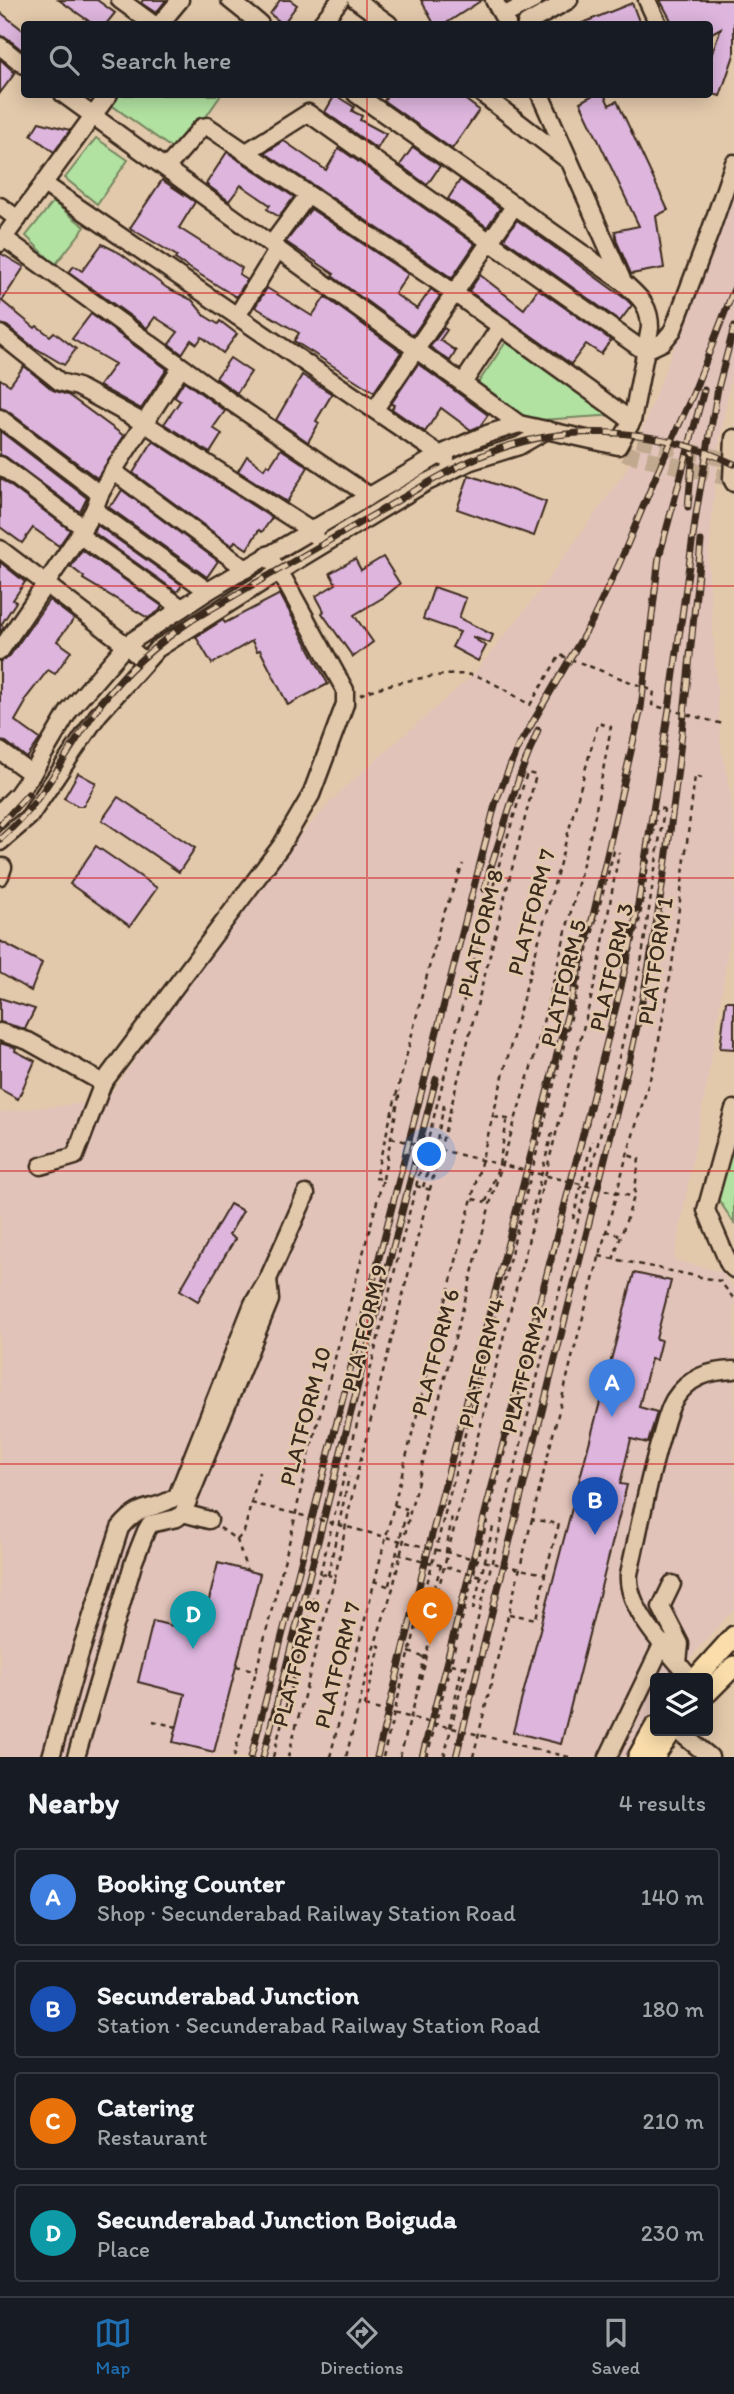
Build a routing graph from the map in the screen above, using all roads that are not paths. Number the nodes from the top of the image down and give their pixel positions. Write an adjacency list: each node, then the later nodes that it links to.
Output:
1 (120, 0): 11 (street)
2 (180, 0): 12 (street)
3 (230, 0): 13 (street)
4 (340, 0): 14 (street)
5 (356, 0): 15 (street)
6 (495, 0): 10 (street)
7 (534, 0): 10 (street)
8 (569, 0): 16 (street)
9 (647, 0): 17 (street)
10 (505, 20)
11 (149, 21)
12 (162, 21)
13 (256, 21)
14 (323, 21)
15 (384, 21)
16 (531, 21)
17 (657, 21)
18 (0, 46): 19 (street)
19 (21, 63)
20 (68, 98): 25 (street)
21 (106, 98): 25 (street)
22 (362, 98): 32 (street)
23 (486, 98): 27 (street)
24 (542, 98): 27 (street)
25 (92, 117): 29 (street); 30 (street)
26 (245, 153): 29 (street); 31 (street); 36 (street)
27 (571, 162): 38 (street)
28 (734, 163): 44 (street)
29 (166, 168): 37 (street)
30 (44, 184): 34 (street); 40 (street)
31 (308, 195): 37 (street); 39 (street)
32 (515, 205): 36 (street); 38 (street)
33 (0, 206): 34 (street)
34 (18, 219): 35 (street)
35 (2, 240): 45 (street)
36 (490, 242): 39 (street); 44 (street)
37 (275, 247): 40 (street); 43 (street)
38 (623, 282): 44 (street)
39 (455, 293): 41 (street); 43 (street)
40 (237, 316): 47 (street)
41 (500, 327): 46 (street); 49 (street)
42 (0, 334): 50 (street)
43 (416, 349): 46 (street); 47 (street)
44 (644, 351): 49 (street)
45 (181, 367): 50 (street); 60 (street)
46 (463, 383): 51 (street)
47 (375, 409): 54 (street)
48 (0, 418): 59 (street)
49 (632, 421): 52 (street)
50 (144, 423): 57 (street); 62 (street)
51 (519, 424): 52 (street); 54 (street)
52 (547, 430): 56 (street)
53 (734, 438): 58 (street)
54 (441, 454): 56 (street); 60 (street)
55 (0, 465): 63 (street)
56 (455, 469): 64 (street)
57 (113, 471): 59 (street); 67 (street)
58 (734, 483)
59 (100, 494): 61 (street)
60 (368, 495): 62 (street)
61 (94, 510): 63 (street); 70 (street)
62 (310, 530): 64 (street); 66 (street)
63 (82, 531): 69 (street); 71 (street)
64 (324, 545): 68 (street)
65 (0, 549): 69 (street)
66 (267, 555): 67 (street); 68 (street)
67 (246, 569): 70 (street)
68 (280, 572): 74 (street); 82 (street)
69 (47, 584): 72 (street); 73 (street)
70 (208, 591): 71 (street)
71 (182, 608): 72 (street)
72 (126, 645): 74 (street); 76 (street)
73 (0, 651)
74 (145, 662): 78 (street)
75 (0, 751): 76 (street)
76 (32, 774): 77 (street)
77 (10, 795): 78 (street); 79 (street)
78 (36, 807): 80 (street)
79 (0, 812)
80 (0, 842)
81 (0, 1032): 82 (street)
82 (103, 1083): 84 (street)
83 (734, 1109): 86 (street)
84 (41, 1166)
85 (306, 1194): 87 (street)
86 (734, 1269)
87 (268, 1279): 89 (street); 102 (street)
88 (734, 1370): 93 (street)
89 (183, 1513): 90 (street); 103 (street)
90 (209, 1520)
91 (673, 1584): 94 (street)
92 (734, 1636): 97 (main road)
93 (663, 1643): 94 (street); 104 (street)
94 (678, 1663): 96 (street)
95 (731, 1668): 98 (main road)
96 (686, 1673)
97 (701, 1673)
98 (713, 1687)
99 (650, 1736): 105 (main road)
100 (669, 1736): 106 (main road)
101 (684, 1736): 107 (street)
102 (51, 1757)
103 (76, 1757)
104 (608, 1757)
105 (638, 1757)
106 (654, 1757)
107 (710, 1757)

